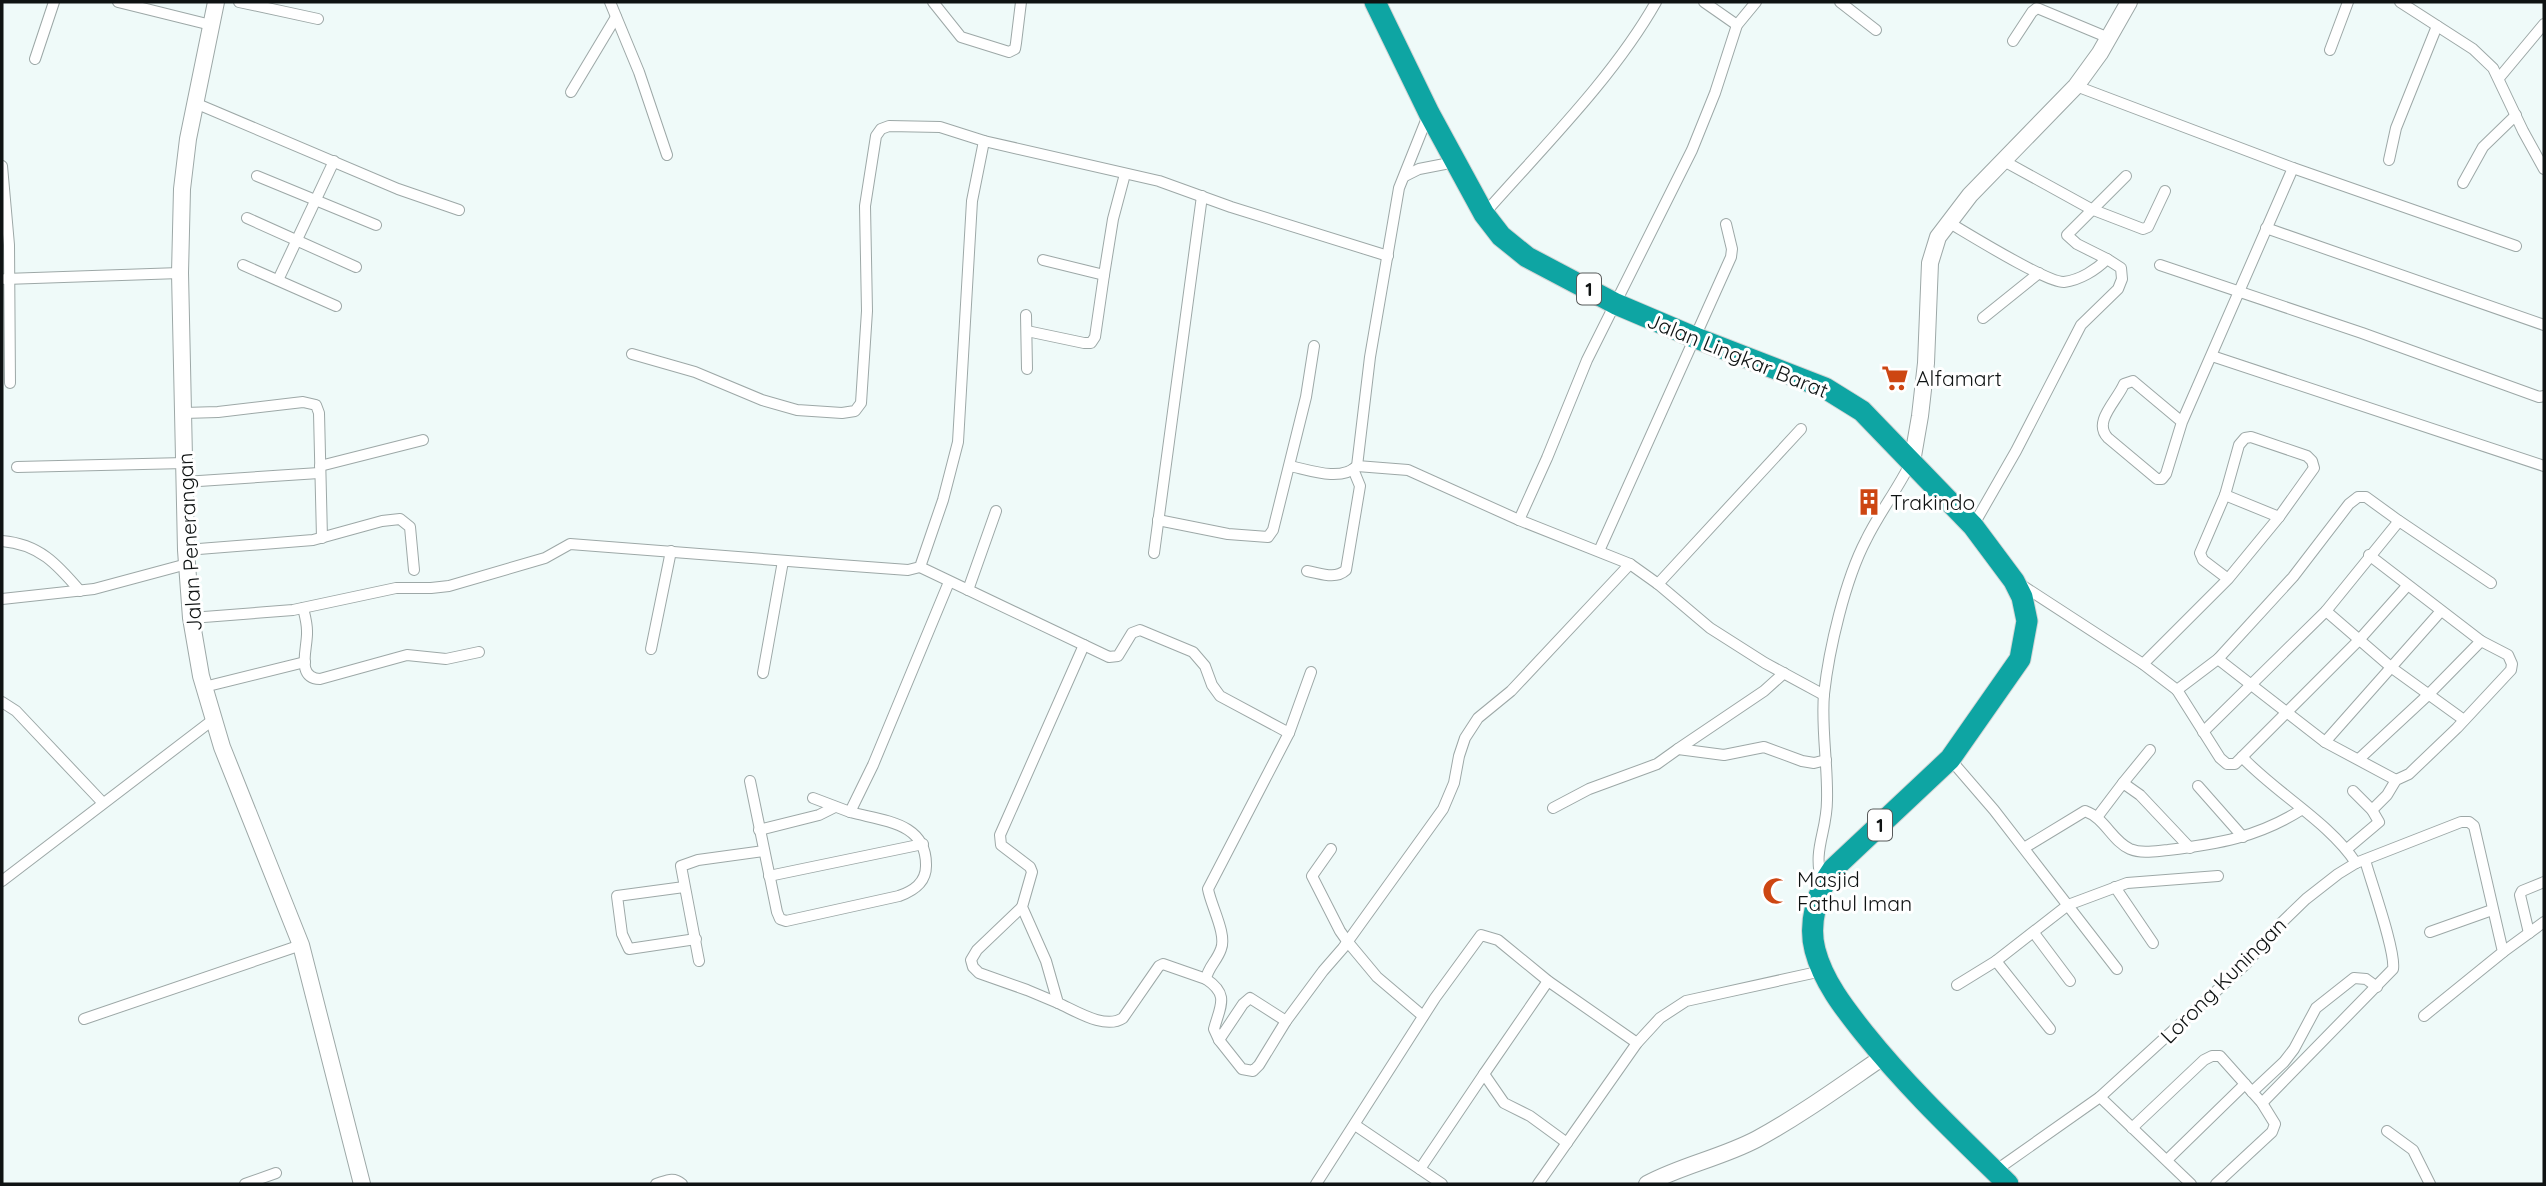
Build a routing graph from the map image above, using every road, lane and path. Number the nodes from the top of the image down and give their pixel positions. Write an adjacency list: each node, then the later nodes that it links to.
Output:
1 (54, 2): 28 (street)
2 (118, 2): 19 (street)
3 (216, 2): 19 (street, Jalan Penerangan)
4 (239, 2): 17 (street)
5 (610, 2): 16 (street)
6 (933, 2): 7 (street)
7 (1021, 2)
8 (1375, 2): 33 (highway, Jalan Lingkar Barat / 1)
9 (1657, 2): 54 (street)
10 (1704, 2): 20 (street)
11 (1756, 2): 20 (street)
12 (1840, 2): 22 (street)
13 (2129, 2): 23 (street)
14 (2348, 2): 27 (street)
15 (2400, 2): 21 (street)
16 (616, 17): 31 (street); 36 (street)
17 (318, 19)
18 (2544, 24): 24 (street)
19 (211, 25): 32 (street, Jalan Penerangan)
20 (1737, 25): 74 (street)
21 (2437, 26): 29 (street); 38 (street)
22 (1876, 30)
23 (2109, 38): 25 (street); 30 (street)
24 (2532, 38): 26 (street); 29 (street)
25 (2013, 41)
26 (2544, 43)
27 (2330, 50)
28 (35, 59)
29 (2500, 78): 34 (street)
30 (2077, 86): 37 (street); 42 (street)
31 (571, 92)
32 (195, 103): 39 (street); 68 (street, Jalan Penerangan)
33 (1429, 113): 40 (highway, Jalan Lingkar Barat / 1); 46 (street)
34 (2516, 115): 43 (street); 48 (street)
35 (985, 141): 44 (street); 82 (street); 115 (street)
36 (667, 155)
37 (2002, 160): 52 (street); 56 (street)
38 (2389, 160)
39 (334, 162): 51 (street); 53 (street)
40 (1455, 162): 46 (street); 54 (highway, Jalan Lingkar Barat / 1)
41 (2, 166): 71 (street)
42 (2294, 168): 59 (street); 61 (street)
43 (2544, 169)
44 (1125, 174): 50 (street); 70 (street)
45 (257, 176): 51 (street)
46 (1405, 176): 62 (street)
47 (2126, 176): 52 (street)
48 (2463, 183)
49 (2165, 191): 52 (street)
50 (1202, 197): 62 (street); 102 (street)
51 (316, 202): 58 (street); 60 (street)
52 (2091, 209): 63 (street)
53 (459, 210)
54 (1484, 214): 74 (highway, Jalan Lingkar Barat / 1)
55 (247, 218): 60 (street)
56 (1948, 222): 69 (street); 91 (street)
57 (1726, 224): 80 (street)
58 (376, 225)
59 (2266, 228): 73 (street); 78 (street)
60 (298, 242): 67 (street); 72 (street)
61 (2516, 246)
62 (1388, 256): 96 (street)
63 (2107, 259): 69 (street); 105 (street)
64 (1043, 260): 70 (street)
65 (243, 265): 72 (street)
66 (2160, 265): 73 (street)
67 (356, 267)
68 (180, 273): 71 (street); 87 (street, Jalan Penerangan)
69 (2039, 273): 77 (street)
70 (1104, 275): 79 (street)
71 (5, 279): 85 (street)
72 (278, 280): 75 (street)
73 (2241, 291): 83 (street); 86 (street)
74 (1616, 304): 80 (highway, Jalan Lingkar Barat / 1); 103 (street)
75 (336, 306)
76 (1026, 315): 79 (street)
77 (1983, 318)
78 (2544, 325)
79 (1027, 331): 84 (street)
80 (1696, 338): 91 (highway, Jalan Lingkar Barat / 1); 109 (street)
81 (1314, 346): 93 (street)
82 (632, 354)
83 (2212, 356): 88 (street); 94 (street)
84 (1027, 369)
85 (10, 383)
86 (2544, 396)
87 (184, 413): 92 (street, Jalan Penerangan); 97 (street)
88 (2182, 422): 88 (street)
89 (1801, 429): 122 (street)
90 (423, 440): 97 (street)
91 (1912, 462): 105 (highway, Jalan Lingkar Barat / 1); 146 (street)
92 (185, 463): 95 (street); 98 (street, Jalan Penerangan)
93 (1290, 466): 96 (street); 102 (street)
94 (2544, 466)
95 (17, 467)
96 (1355, 468): 103 (street); 117 (street)
97 (320, 470): 98 (street); 106 (street)
98 (184, 482): 112 (street, Jalan Penerangan)
99 (2225, 495): 101 (street); 101 (street); 118 (street)
100 (996, 511): 124 (street)
101 (2279, 517): 118 (street)
102 (1158, 520): 110 (street)
103 (1518, 520): 109 (street)
104 (2399, 521): 111 (street); 121 (street); 136 (street)
105 (1973, 526): 119 (highway, Jalan Lingkar Barat / 1)
106 (322, 538): 112 (street); 116 (street)
107 (2, 541): 125 (street)
108 (671, 551): 113 (street); 127 (street); 134 (street)
109 (1599, 551): 114 (street)
110 (1154, 553)
111 (2370, 555): 123 (street); 128 (street)
112 (186, 557): 125 (street); 130 (street, Jalan Penerangan)
113 (783, 561): 115 (street); 141 (street)
114 (1630, 564): 122 (street); 198 (street)
115 (920, 567): 120 (street)
116 (414, 570)
117 (1307, 571)
118 (2228, 579): 138 (street)
119 (2014, 580): 138 (street); 158 (highway, Jalan Lingkar Barat / 1)
120 (948, 582): 124 (street); 172 (street)
121 (2491, 583)
122 (1658, 584): 142 (street)
123 (2407, 586): 129 (street); 131 (street)
124 (968, 590): 133 (street)
125 (80, 591): 126 (street)
126 (2, 599)
127 (303, 608): 130 (street); 137 (street)
128 (2326, 611): 131 (street); 143 (street)
129 (2441, 611): 132 (street); 139 (street)
130 (191, 618): 144 (street, Jalan Penerangan)
131 (2358, 640): 139 (street); 149 (street)
132 (2481, 641): 147 (street); 151 (street)
133 (1084, 645): 153 (street); 191 (street)
134 (651, 649)
135 (479, 652): 137 (street)
136 (2218, 659): 143 (street); 145 (street)
137 (305, 662): 144 (street)
138 (2143, 664): 145 (street)
139 (2392, 668): 147 (street); 154 (street)
140 (1311, 672): 153 (street)
141 (763, 673)
142 (1784, 673): 146 (street); 155 (street)
143 (2253, 685): 149 (street); 152 (street)
144 (204, 687): 150 (street, Jalan Penerangan)
145 (2178, 690): 152 (street)
146 (1824, 695): 160 (street)
147 (2428, 695): 151 (street); 159 (street)
148 (2, 702): 167 (street)
149 (2286, 714): 154 (street); 157 (street)
150 (214, 719): 167 (street); 200 (street, Jalan Penerangan)
151 (2464, 720): 161 (street)
152 (2203, 732): 157 (street)
153 (1289, 733): 206 (street)
154 (2325, 742): 159 (street)
155 (1678, 749): 160 (street); 169 (street)
156 (2150, 750): 163 (street)
157 (2242, 757): 170 (street)
158 (1950, 759): 177 (street); 187 (highway, Jalan Lingkar Barat / 1)
159 (2359, 759): 161 (street)
160 (1826, 760): 187 (street)
161 (2396, 780): 171 (street)
162 (750, 781): 174 (street)
163 (2123, 783): 173 (street); 178 (street)
164 (2198, 786): 175 (street)
165 (2353, 791): 171 (street)
166 (813, 798): 168 (street)
167 (103, 803): 185 (street)
168 (835, 807): 172 (street); 174 (street)
169 (1553, 808)
170 (2301, 810): 175 (street); 180 (street)
171 (2372, 810): 180 (street)
172 (850, 812): 176 (street)
173 (2098, 816): 177 (street); 178 (street)
174 (759, 830): 181 (street)
175 (2244, 837): 178 (street)
176 (923, 844): 183 (street); 183 (street)
177 (2025, 848): 190 (street)
178 (2190, 848)
179 (1331, 849): 198 (street)
180 (2347, 849): 182 (street)
181 (764, 851): 183 (street); 188 (street)
182 (2361, 862): 192 (street, Lorong Kuningan); 210 (street); 222 (street, Lorong Kuningan)
183 (769, 876)
184 (2218, 876): 189 (street)
185 (2, 881)
186 (2544, 882): 196 (street)
187 (1822, 883): 205 (highway)
188 (684, 887): 197 (street); 197 (street)
189 (2115, 887): 190 (street); 199 (street)
190 (2068, 905): 195 (street); 204 (street)
191 (1022, 907): 211 (street); 211 (street)
192 (2492, 910): 194 (street); 201 (street)
193 (2544, 922): 196 (street)
194 (2430, 932)
195 (2034, 933): 203 (street); 208 (street)
196 (2529, 933): 201 (street)
197 (696, 939): 202 (street)
198 (1347, 941): 212 (street); 215 (street)
199 (2153, 943)
200 (301, 945): 214 (street); 233 (street, Jalan Penerangan)
201 (2503, 953): 213 (street)
202 (699, 961)
203 (1996, 961): 209 (street); 216 (street)
204 (2117, 969)
205 (1822, 971): 218 (street); 219 (highway)
206 (1206, 979): 211 (street); 217 (street)
207 (1548, 981): 212 (street); 218 (street); 220 (street)
208 (2070, 981)
209 (1957, 985)
210 (2377, 988): 221 (street); 223 (street)
211 (1058, 1003)
212 (1423, 1016): 224 (street)
213 (2424, 1016)
214 (85, 1019)
215 (1286, 1021): 217 (street); 217 (street)
216 (2050, 1029)
217 (1219, 1040)
218 (1637, 1043): 227 (street)
219 (1883, 1057): 231 (highway); 239 (street)
220 (1484, 1074): 227 (street); 229 (street)
221 (2249, 1088): 223 (street); 225 (street); 228 (street)
222 (2100, 1097): 225 (street); 231 (street, Lorong Kuningan)
223 (2262, 1103): 241 (street)
224 (1355, 1125): 229 (street); 236 (street)
225 (2132, 1128): 228 (street)
226 (2387, 1131): 242 (street)
227 (1567, 1143): 238 (street)
228 (2167, 1160): 240 (street)
229 (1420, 1169): 237 (street)
230 (276, 1173): 232 (street)
231 (2001, 1178)
232 (245, 1184)
233 (362, 1184)
234 (656, 1184): 235 (street)
235 (682, 1184)
236 (1316, 1184)
237 (1442, 1184)
238 (1538, 1184)
239 (1647, 1184)
240 (2191, 1184)
241 (2216, 1184)
242 (2430, 1184)

